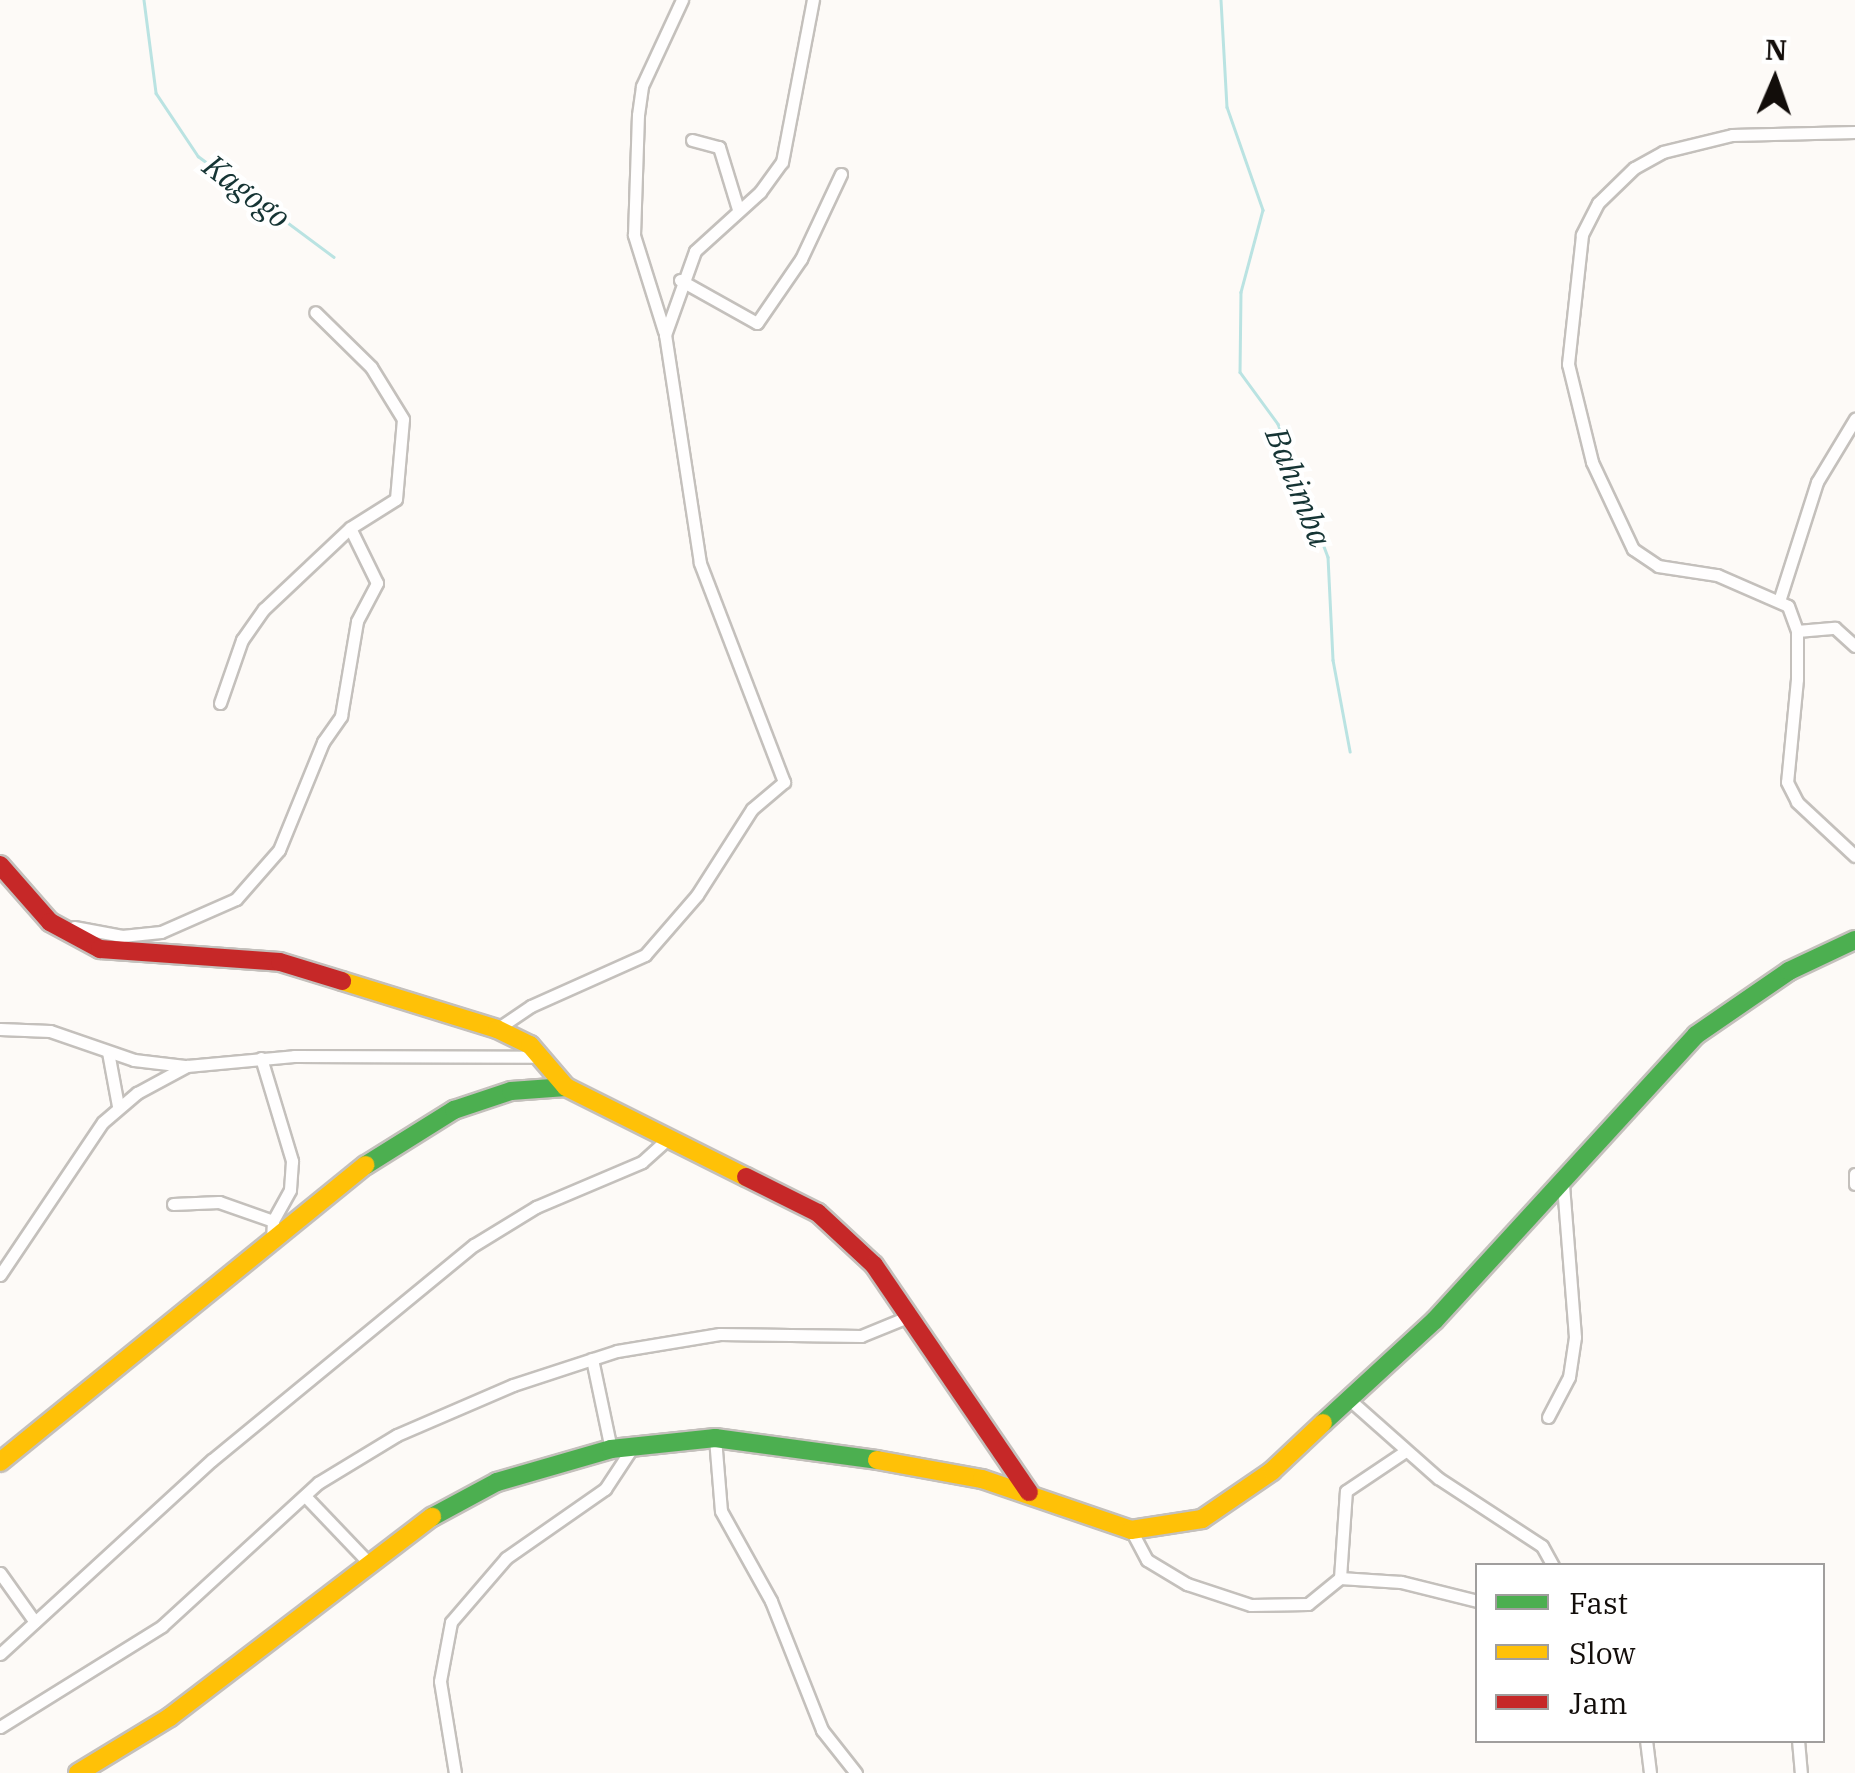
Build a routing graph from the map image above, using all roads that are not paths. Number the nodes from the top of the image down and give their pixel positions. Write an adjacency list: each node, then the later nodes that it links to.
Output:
1 (682, 0): 9 (street)
2 (813, 0): 6 (street)
3 (1855, 132): 12 (street)
4 (692, 140): 6 (street)
5 (842, 174): 7 (street)
6 (738, 208): 7 (street)
7 (680, 280): 9 (street)
8 (315, 312): 11 (street)
9 (665, 335): 20 (street)
10 (1855, 419): 12 (street)
11 (350, 528): 15 (street); 18 (street)
12 (1780, 598): 13 (street)
13 (1797, 631): 14 (street); 16 (street)
14 (1855, 646)
15 (220, 703)
16 (1855, 856)
17 (0, 865): 18 (main road)
18 (50, 922): 20 (main road)
19 (1855, 940): 30 (main road)
20 (498, 1028): 23 (main road)
21 (0, 1029): 22 (street)
22 (108, 1052): 25 (street); 27 (street)
23 (543, 1057): 24 (street); 26 (main road)
24 (261, 1058): 25 (street); 33 (street)
25 (187, 1066): 27 (street)
26 (566, 1087): 28 (main road); 33 (main road)
27 (118, 1106): 34 (street)
28 (669, 1138): 35 (main road); 52 (street)
29 (1855, 1174): 31 (street)
30 (1563, 1184): 37 (main road); 38 (street)
31 (1855, 1184)
32 (172, 1204): 33 (street)
33 (272, 1230): 43 (main road)
34 (0, 1275)
35 (905, 1318): 36 (street); 44 (main road)
36 (592, 1359): 41 (street); 45 (street)
37 (1351, 1400): 42 (street); 46 (main road)
38 (1548, 1416)
39 (715, 1438): 40 (main road); 44 (main road); 59 (street)
40 (634, 1444): 41 (main road); 58 (street)
41 (611, 1448): 47 (main road)
42 (1404, 1452): 48 (street); 50 (street)
43 (0, 1462)
44 (1030, 1492): 46 (main road)
45 (304, 1496): 47 (street); 54 (street)
46 (1131, 1530): 50 (street)
47 (369, 1563): 57 (main road)
48 (1551, 1563)
49 (0, 1573): 52 (street)
50 (1340, 1578): 51 (street)
51 (1475, 1600)
52 (35, 1622): 53 (street)
53 (0, 1654)
54 (0, 1728)
55 (1646, 1743): 60 (street)
56 (1798, 1743): 61 (street)
57 (78, 1773)
58 (456, 1773)
59 (856, 1773)
60 (1650, 1773)
61 (1801, 1773)

